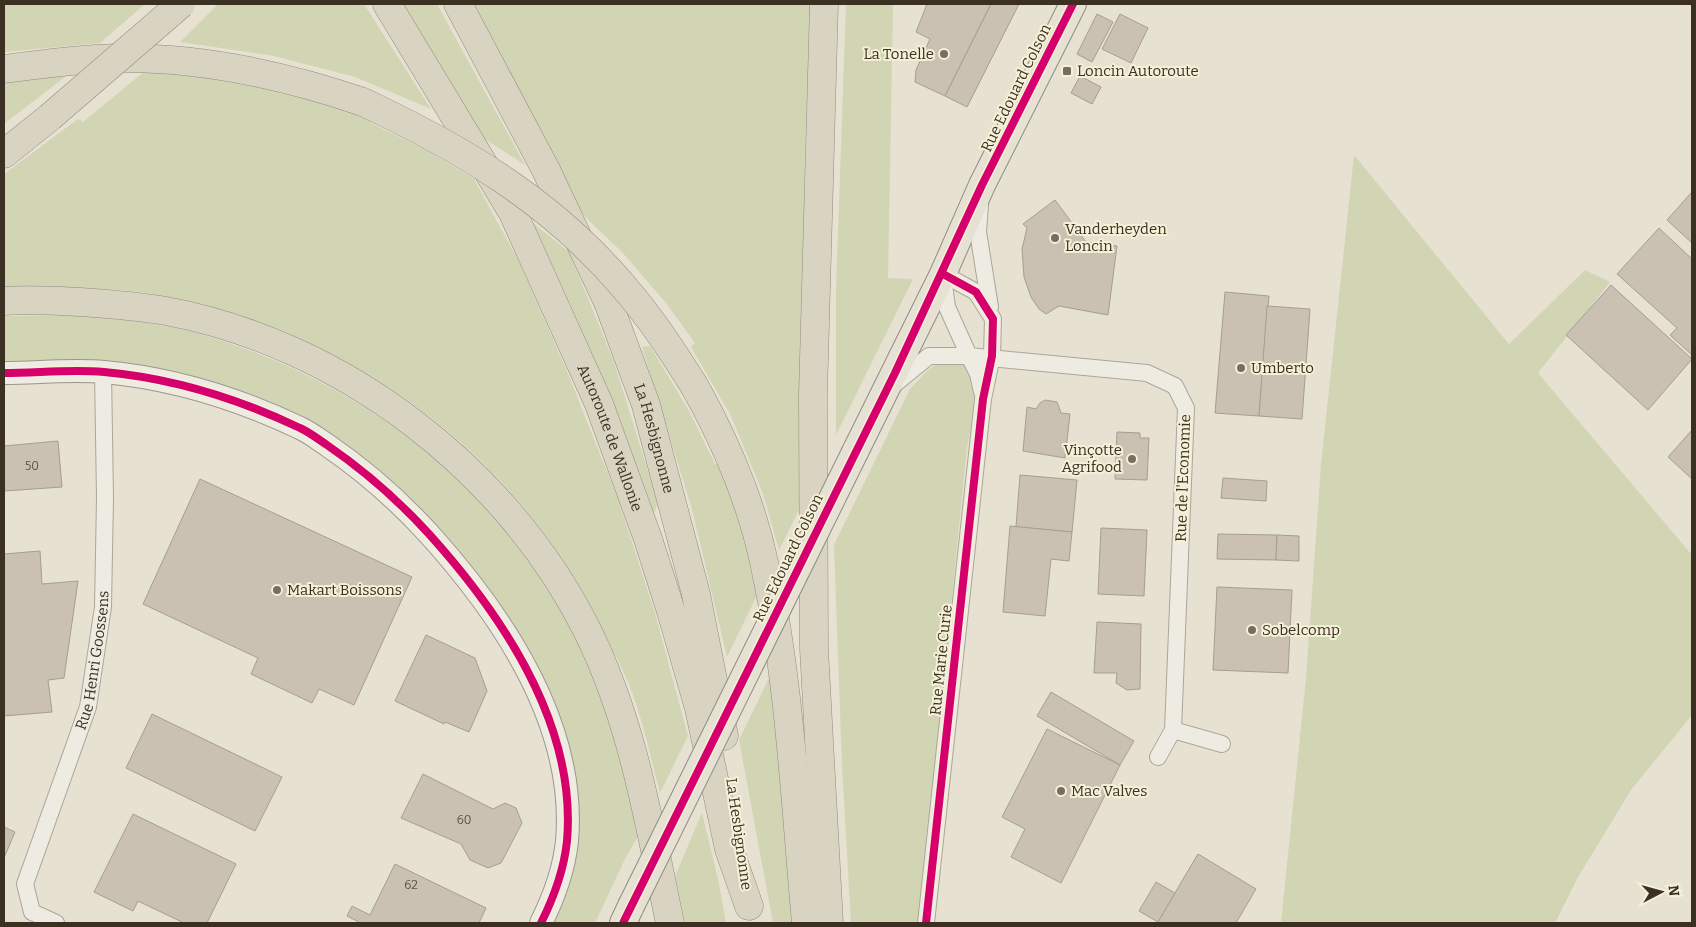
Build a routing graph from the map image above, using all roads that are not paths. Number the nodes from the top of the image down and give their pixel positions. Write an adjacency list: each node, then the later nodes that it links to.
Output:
1 (181, 4): 7 (highway, bridge)
2 (387, 4): 22 (highway, Autoroute de Wallonie)
3 (458, 4): 22 (highway, La Hesbignonne)
4 (824, 4): 27 (highway)
5 (1073, 4): 8 (main road, Rue Edouard Colson)
6 (4, 70): 26 (highway, bridge)
7 (4, 154)
8 (979, 194): 9 (main road, Rue Edouard Colson); 11 (street)
9 (942, 274): 11 (street); 12 (street); 16 (main road, Rue Edouard Colson)
10 (4, 301): 25 (highway)
11 (993, 318): 13 (street)
12 (969, 356): 13 (street, Rue de l'Economie); 16 (street, Rue de l'Economie); 17 (street)
13 (992, 356): 17 (street); 18 (street, Rue de l'Economie)
14 (103, 372): 15 (street); 23 (street, Rue Henri Goossens); 24 (street)
15 (4, 373)
16 (886, 390): 21 (main road, Rue Edouard Colson, bridge)
17 (983, 399): 28 (street, Rue Marie Curie)
18 (1173, 730): 19 (street); 20 (street, Rue de l'Economie)
19 (1222, 744)
20 (1158, 757)
21 (627, 915)
22 (750, 915)
23 (56, 923)
24 (541, 923)
25 (670, 923)
26 (806, 923)
27 (829, 923)
28 (926, 923)

